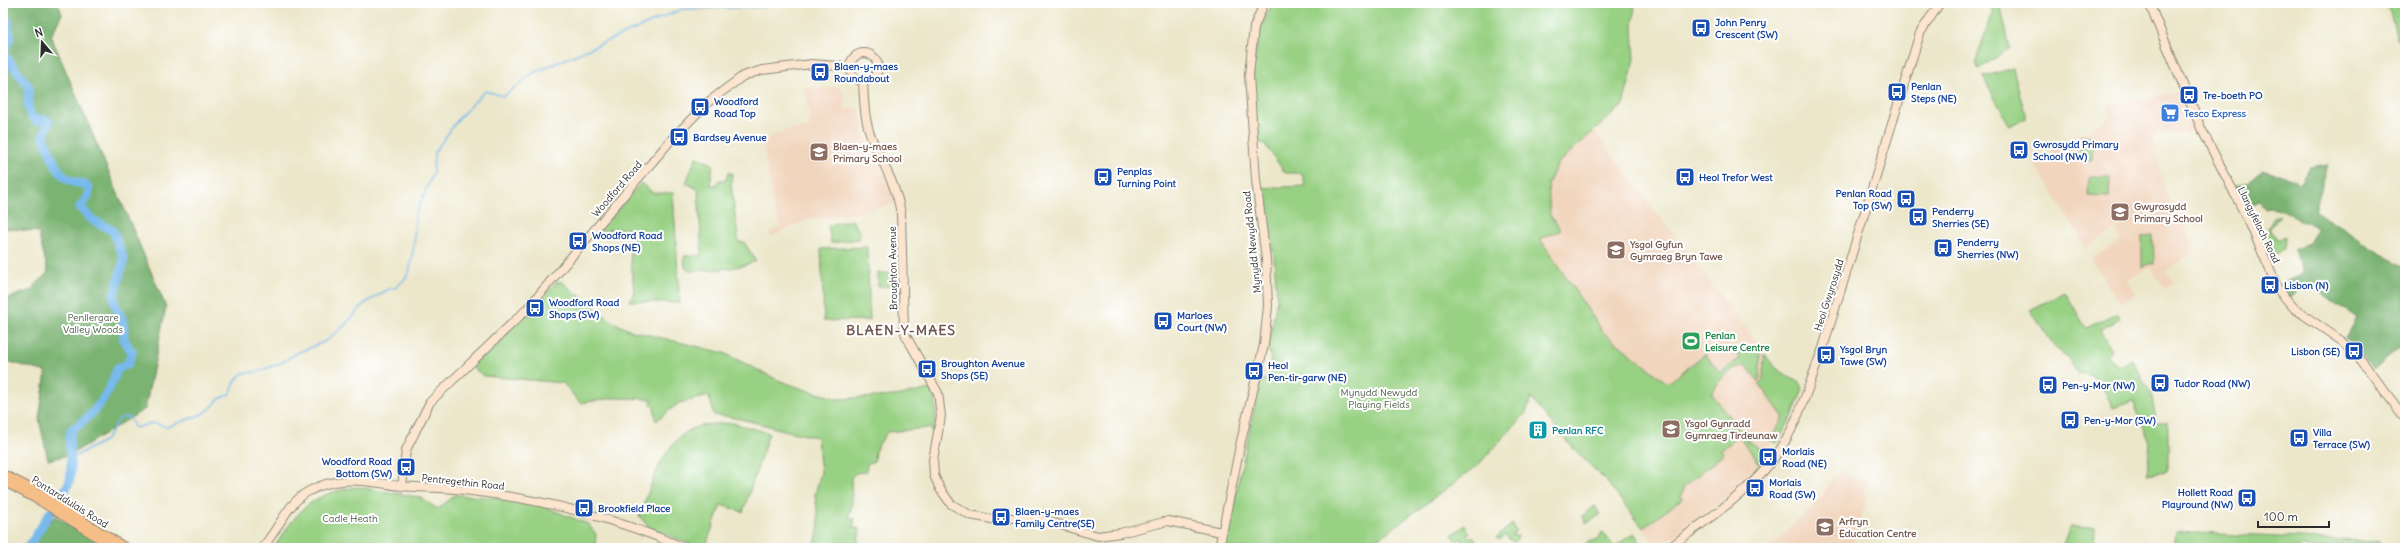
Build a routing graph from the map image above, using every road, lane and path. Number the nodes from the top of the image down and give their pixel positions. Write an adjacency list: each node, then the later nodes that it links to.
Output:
1 (1264, 3): 10 (street, Mynydd Newydd Road)
2 (1940, 3): 16 (street, Heol Gwyrosydd)
3 (2149, 3): 6 (street, Llangyfelach Road)
4 (850, 67): 5 (street); 5 (street); 9 (street, Woodford Road)
5 (863, 81): 10 (street, Broughton Avenue)
6 (2405, 418)
7 (3, 474): 12 (main road, Pontarddulais Road)
8 (3, 481): 11 (main road, Pontarddulais Road)
9 (402, 486): 13 (street, Pentregethin Road); 14 (street, Pentregethin Road)
10 (1221, 532): 15 (street, Mynydd Newydd Road)
11 (115, 548)
12 (126, 548)
13 (262, 548)
14 (685, 548)
15 (1218, 548)
16 (1669, 548)

